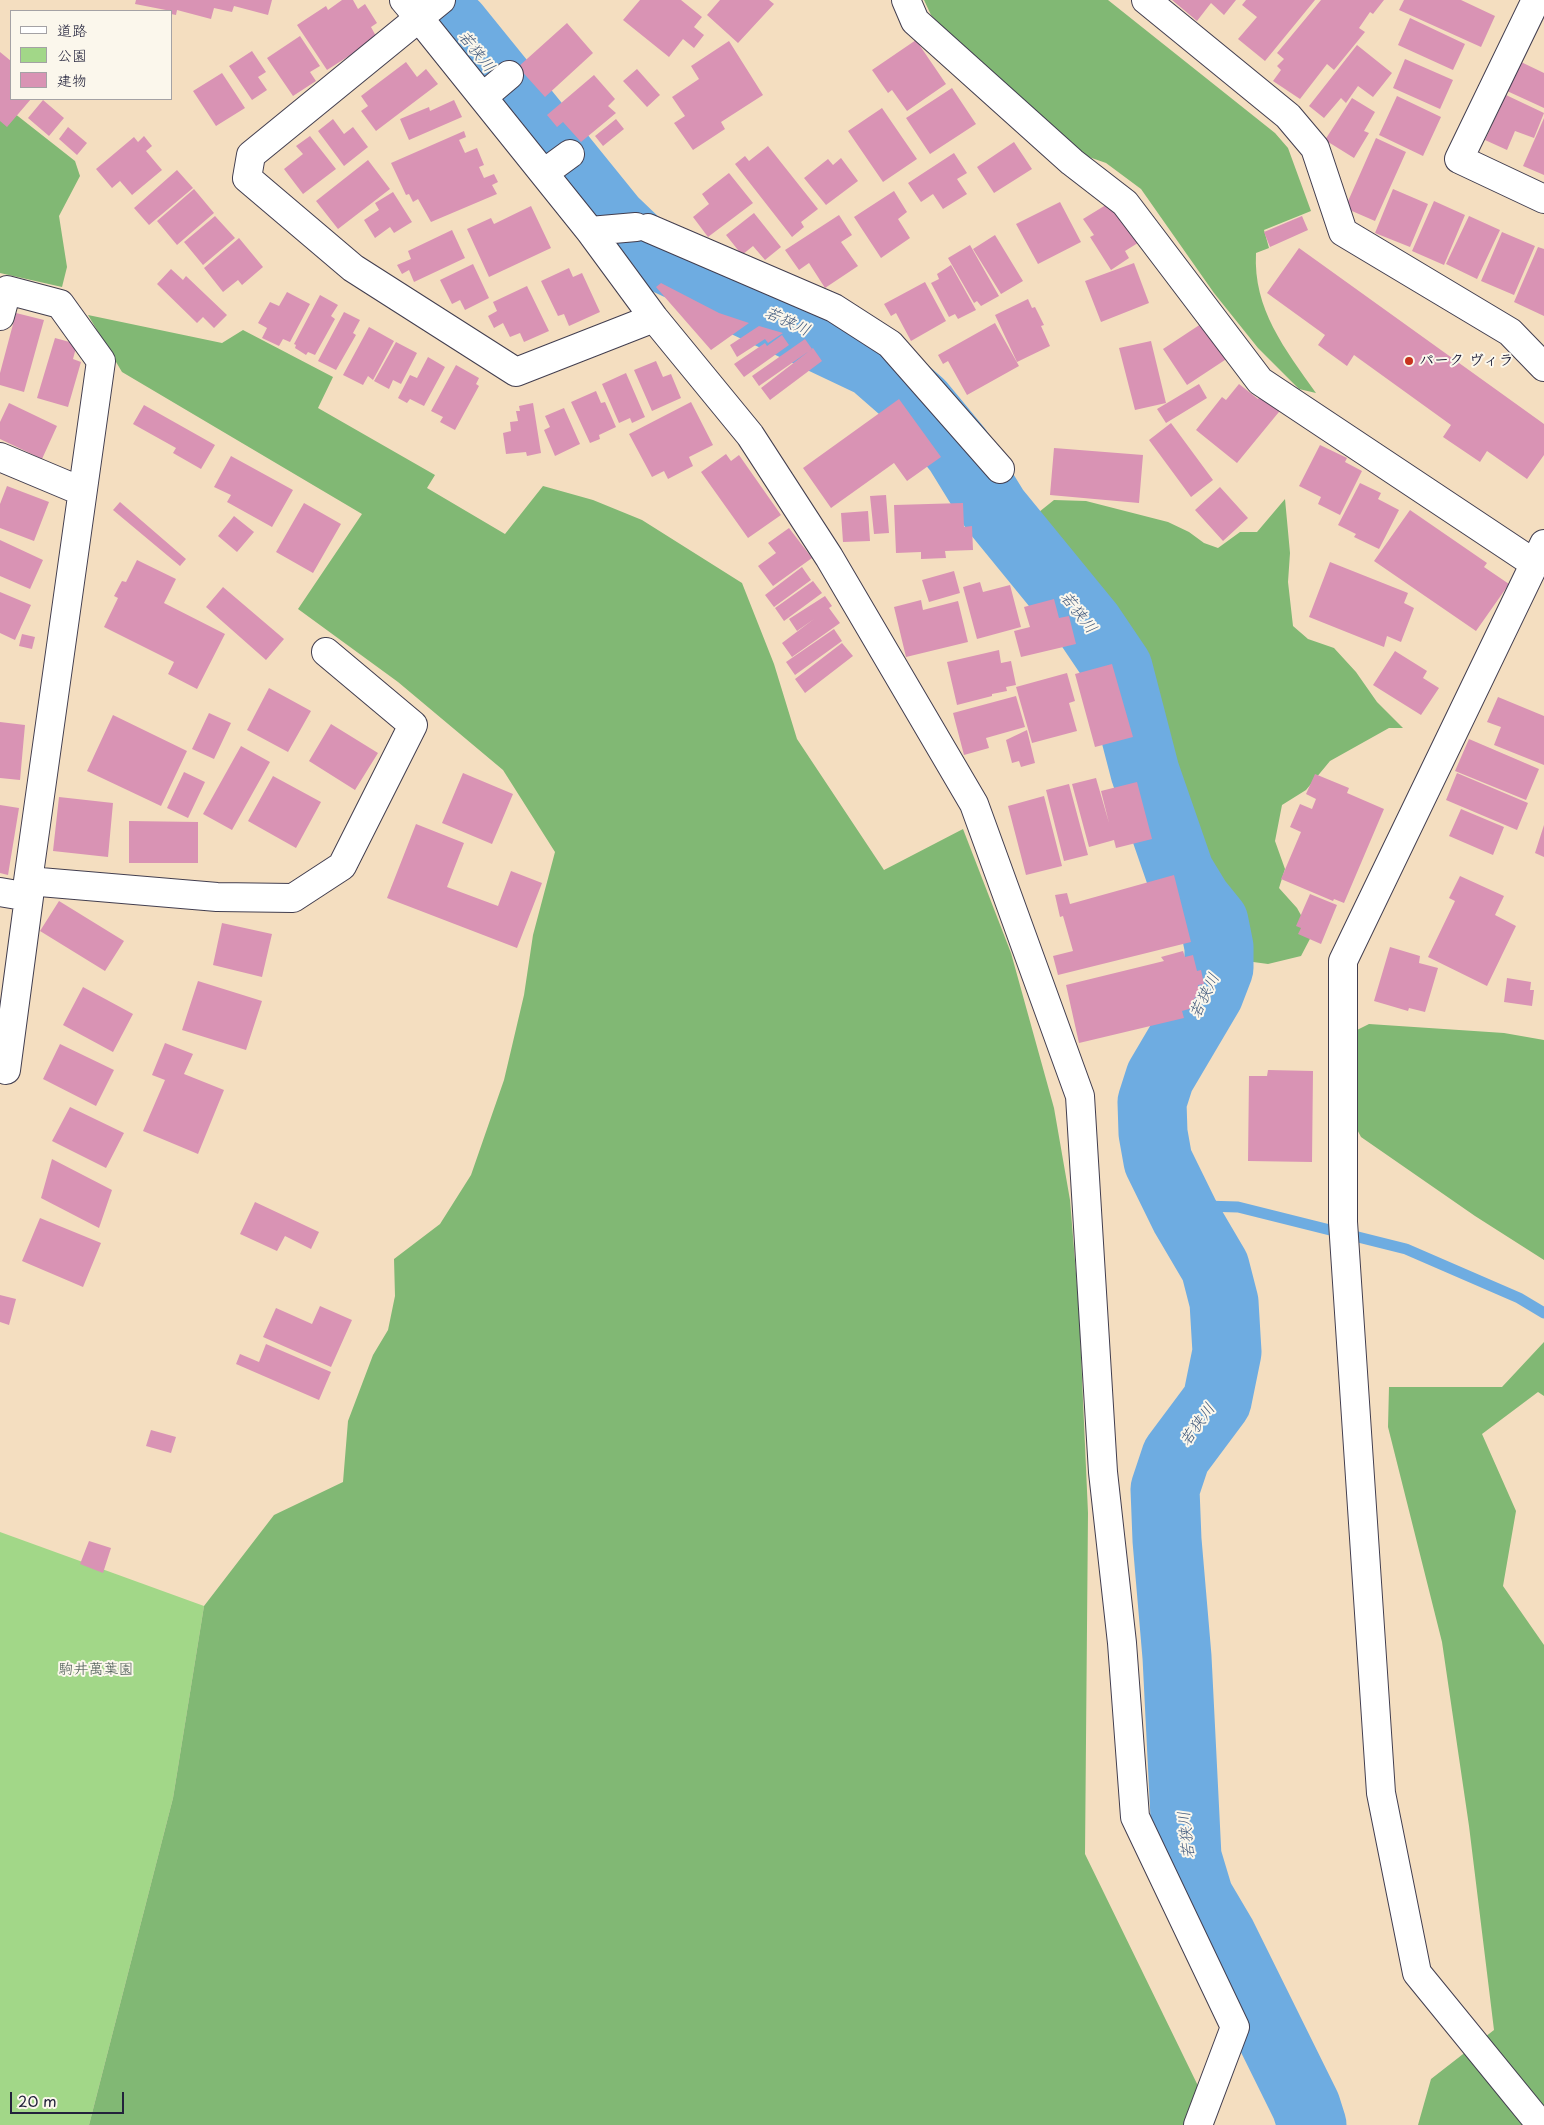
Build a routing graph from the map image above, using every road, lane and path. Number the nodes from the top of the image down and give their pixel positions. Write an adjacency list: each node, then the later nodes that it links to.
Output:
1 (906, 0): 17 (street)
2 (1146, 0): 13 (street)
3 (1536, 0): 9 (street)
4 (423, 7): 6 (street); 12 (street)
5 (509, 75): 6 (street)
6 (483, 97): 8 (street)
7 (570, 154): 8 (street)
8 (544, 173): 10 (street)
9 (1544, 199)
10 (596, 230): 12 (street); 15 (street)
11 (0, 316): 16 (street)
12 (654, 318): 22 (street)
13 (1544, 367)
14 (0, 457): 16 (street)
15 (1000, 469)
16 (81, 491): 19 (street)
17 (1539, 554): 23 (street)
18 (326, 652): 19 (street)
19 (28, 889): 20 (street); 21 (street)
20 (0, 892)
21 (6, 1070)
22 (1198, 2125)
23 (1541, 2125)

